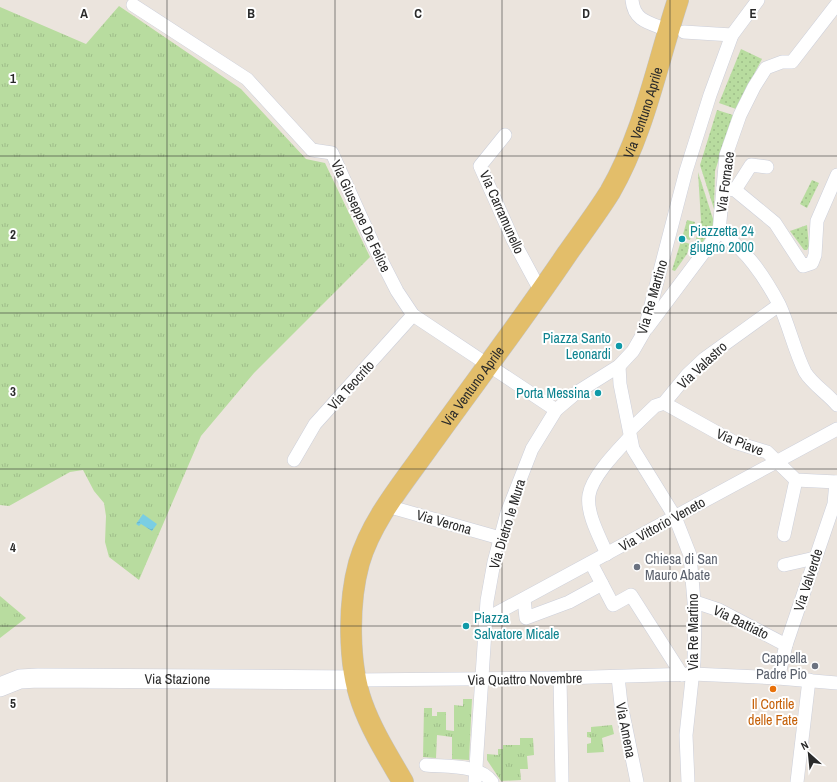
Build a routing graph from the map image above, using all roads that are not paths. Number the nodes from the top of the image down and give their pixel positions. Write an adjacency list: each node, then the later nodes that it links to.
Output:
1 (632, 0): 6 (street)
2 (678, 0): 6 (main road, Via Ventuno Aprile)
3 (758, 0): 7 (street, Via Re Martino)
4 (837, 4): 11 (street, Via Fornace)
5 (133, 5): 15 (street, Via Giuseppe De Felice)
6 (676, 31): 7 (street); 13 (main road, Via Ventuno Aprile)
7 (732, 35): 16 (street, Via Re Martino)
8 (505, 135): 13 (street, Via Carramunello)
9 (767, 167): 11 (street)
10 (837, 176): 11 (street)
11 (729, 189): 12 (street, Via Fornace)
12 (719, 232): 14 (street); 16 (street, Via Fornace)
13 (542, 292): 17 (main road, Via Ventuno Aprile)
14 (779, 305): 19 (street, Via Valastro); 20 (street)
15 (413, 315): 17 (street, Via Giuseppe De Felice); 24 (street, Via Teocrito)
16 (644, 332): 18 (street, Via Re Martino)
17 (488, 364): 21 (street, Via Giuseppe De Felice); 28 (main road, Via Ventuno Aprile)
18 (619, 366): 21 (street, Via Dietro le Mura); 23 (street, Via Re Martino)
19 (664, 403): 23 (street, Via Valastro); 25 (street, Via Piave)
20 (837, 405)
21 (556, 410): 32 (street, Via Dietro le Mura)
22 (837, 429): 25 (street, Via Vittorio Veneto)
23 (630, 433): 29 (street, Via Re Martino); 33 (street, Via Valastro)
24 (294, 460)
25 (778, 461): 26 (street, Via Piave); 29 (street, Via Vittorio Veneto)
26 (796, 480): 27 (street); 31 (street)
27 (837, 482): 30 (street, Via Valverde)
28 (387, 506): 32 (street, Via Verona); 46 (main road, Via Ventuno Aprile)
29 (676, 517): 33 (street, Via Vittorio Veneto); 39 (street, Via Re Martino)
30 (831, 526): 34 (street, Via Valverde)
31 (784, 535)
32 (500, 538): 40 (street, Via Dietro le Mura)
33 (607, 554): 35 (street, Via Vittorio Veneto)
34 (815, 558): 36 (street); 41 (street, Via Valverde)
35 (591, 563): 37 (street); 38 (street, Via Vittorio Veneto)
36 (784, 565)
37 (602, 584): 38 (street); 42 (street)
38 (524, 599): 40 (street, Via Vittorio Veneto)
39 (695, 602): 41 (street, Via Battiato); 42 (street, Via Re Martino)
40 (486, 619): 47 (street, Via Dietro le Mura)
41 (786, 645): 45 (street, Via Valverde)
42 (687, 674): 43 (street, Via Quattro Novembre); 45 (street, Via Quattro Novembre); 57 (street, Via Re Martino)
43 (618, 677): 44 (street, Via Quattro Novembre); 56 (street, Via Amena)
44 (560, 678): 47 (street, Via Quattro Novembre); 55 (street)
45 (778, 678): 48 (street, Via Quattro Novembre)
46 (356, 680): 47 (street, Via Quattro Novembre); 49 (main road, Via Stazione); 53 (main road, Via Ventuno Aprile)
47 (481, 680): 52 (street, Via Dietro le Mura)
48 (809, 680): 50 (street, Via Quattro Novembre); 58 (street)
49 (2, 683)
50 (837, 683)
51 (426, 765): 52 (street)
52 (476, 776): 54 (street)
53 (403, 782)
54 (492, 782)
55 (562, 782)
56 (637, 782)
57 (688, 782)
58 (797, 782)

